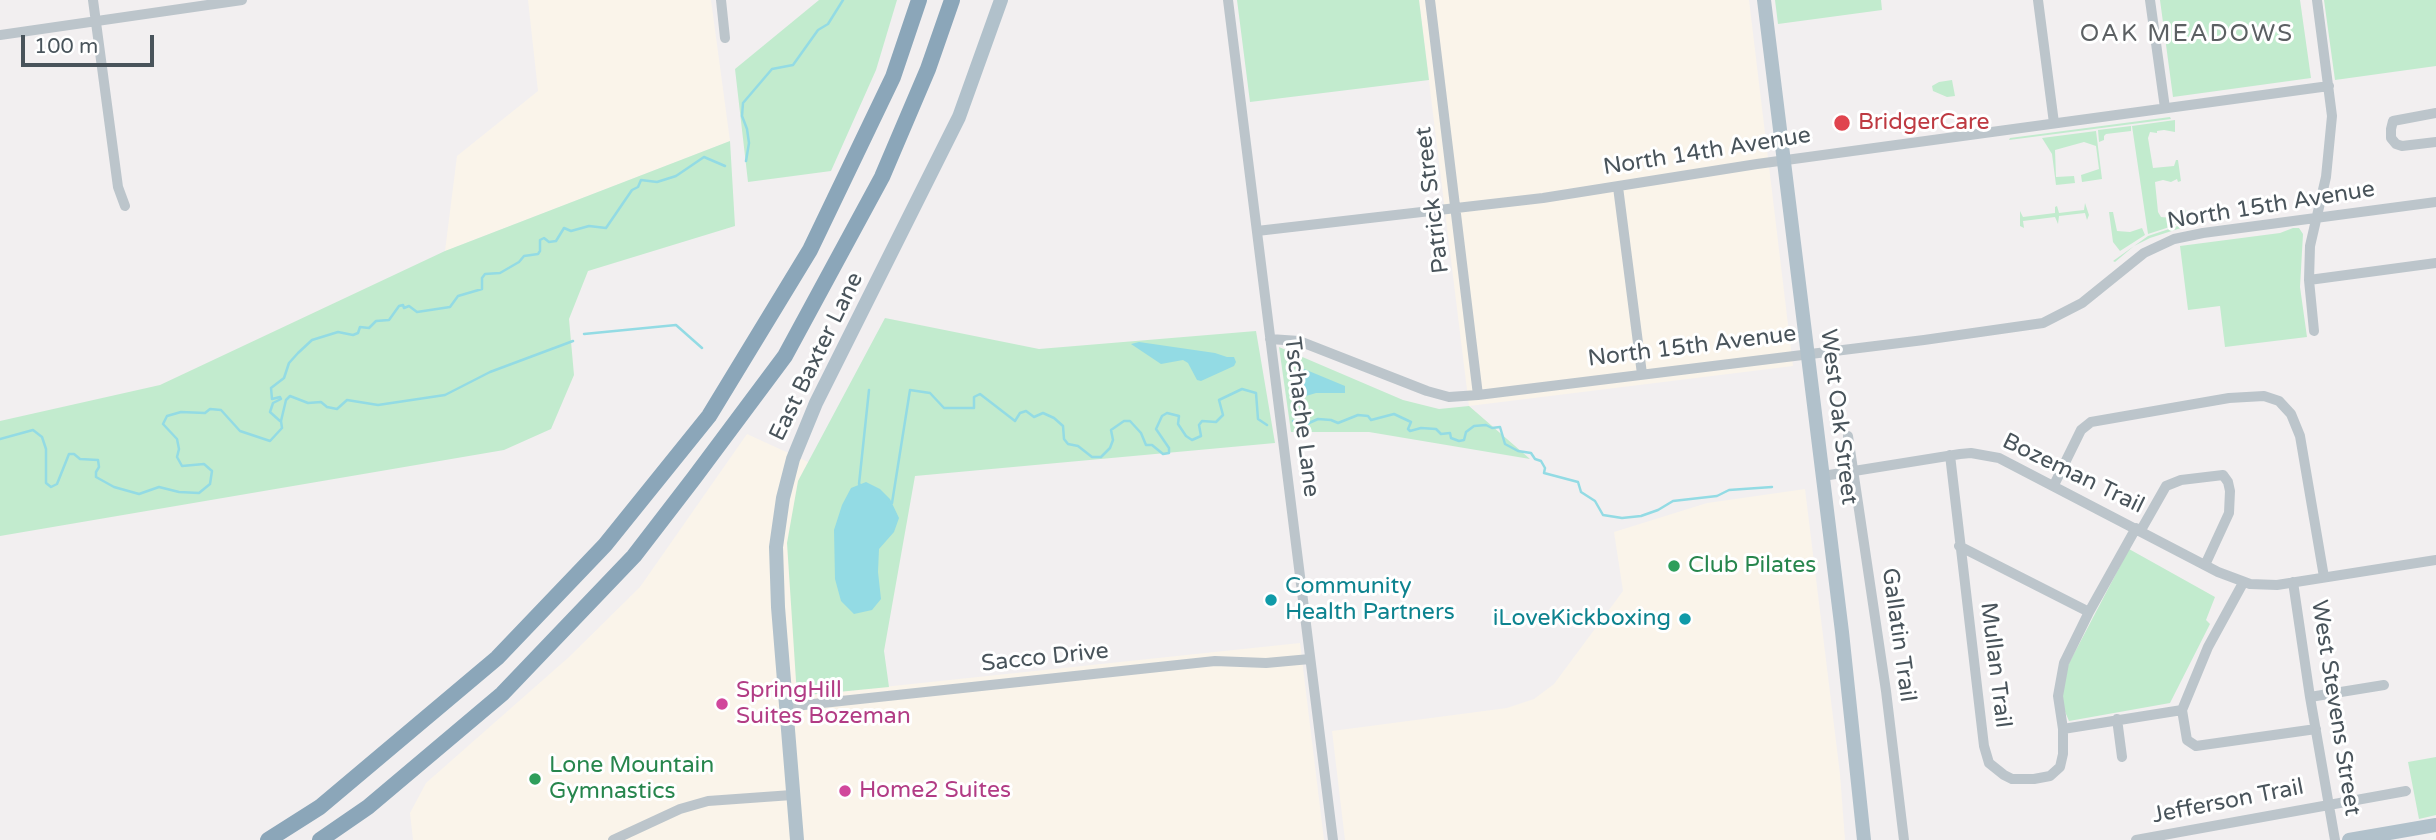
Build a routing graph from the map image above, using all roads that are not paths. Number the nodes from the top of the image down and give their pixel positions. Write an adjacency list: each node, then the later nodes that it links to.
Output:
1 (93, 0): 13 (street)
2 (242, 0): 13 (street)
3 (721, 0): 15 (street)
4 (919, 0): 61 (highway)
5 (952, 0): 62 (highway)
6 (1001, 0): 51 (main road, East Baxter Lane)
7 (1228, 0): 27 (street, Tschache Lane)
8 (1430, 0): 25 (street, Patrick Street)
9 (1764, 0): 21 (main road, West Oak Street)
10 (2038, 0): 19 (street)
11 (2150, 0): 17 (street)
12 (2317, 0): 16 (street)
13 (96, 20): 14 (street); 24 (street)
14 (0, 35)
15 (725, 38)
16 (2329, 86): 17 (street, North 14th Avenue); 26 (street)
17 (2165, 108): 19 (street, North 14th Avenue)
18 (2436, 113): 20 (street)
19 (2054, 123): 21 (street, North 14th Avenue)
20 (2436, 142)
21 (1784, 160): 22 (street, North 14th Avenue); 32 (main road, West Oak Street)
22 (1618, 187): 25 (street, North 14th Avenue); 33 (street)
23 (2436, 202): 26 (street, North 15th Avenue)
24 (125, 206)
25 (1455, 207): 27 (street, North 14th Avenue); 34 (street, Patrick Street)
26 (2316, 218): 29 (street); 32 (street, North 15th Avenue)
27 (1257, 231): 31 (street, Tschache Lane)
28 (2436, 263): 29 (street)
29 (2309, 280): 30 (street)
30 (2314, 331)
31 (1270, 339): 34 (street, North 15th Avenue); 48 (street, Tschache Lane)
32 (1807, 354): 33 (street, North 15th Avenue); 38 (main road, West Oak Street)
33 (1642, 374): 34 (street, North 15th Avenue)
34 (1478, 395)
35 (1848, 436): 37 (street, Gallatin Trail)
36 (1950, 455): 37 (street, Bozeman Trail); 39 (street, Bozeman Trail); 41 (street, Mullan Trail)
37 (1854, 473): 38 (street, Bozeman Trail); 67 (street, Gallatin Trail)
38 (1823, 476): 66 (main road, West Oak Street)
39 (2054, 485): 40 (street, Bozeman Trail); 44 (street)
40 (2138, 529): 43 (street, Bozeman Trail); 43 (street, Mullan Trail); 47 (street, Mullan Trail)
41 (1959, 546): 47 (street); 54 (street, Mullan Trail)
42 (2436, 560): 44 (street, Bozeman Trail)
43 (2205, 565): 46 (street, Bozeman Trail)
44 (2324, 577): 45 (street, Bozeman Trail)
45 (2293, 582): 46 (street, Bozeman Trail); 50 (street, West Stevens Street)
46 (2243, 583): 52 (street)
47 (2089, 612): 54 (street, Mullan Trail)
48 (1310, 659): 51 (street, Sacco Drive); 65 (street, Tschache Lane)
49 (2384, 685): 50 (street)
50 (2310, 697): 55 (street, West Stevens Street)
51 (785, 707): 58 (main road, East Baxter Lane)
52 (2182, 710): 53 (street); 55 (street)
53 (2117, 719): 54 (street); 56 (street)
54 (2063, 729)
55 (2316, 729): 59 (street, West Stevens Street)
56 (2122, 757)
57 (2406, 791): 59 (street, Jefferson Trail)
58 (792, 795): 63 (street); 64 (main road, East Baxter Lane)
59 (2329, 804): 68 (street, Jefferson Trail); 69 (street, West Stevens Street)
60 (2436, 825): 70 (main road)
61 (268, 840)
62 (320, 840)
63 (612, 840)
64 (797, 840)
65 (1333, 840)
66 (1864, 840)
67 (1904, 840)
68 (2136, 840)
69 (2335, 840)
70 (2349, 840)

